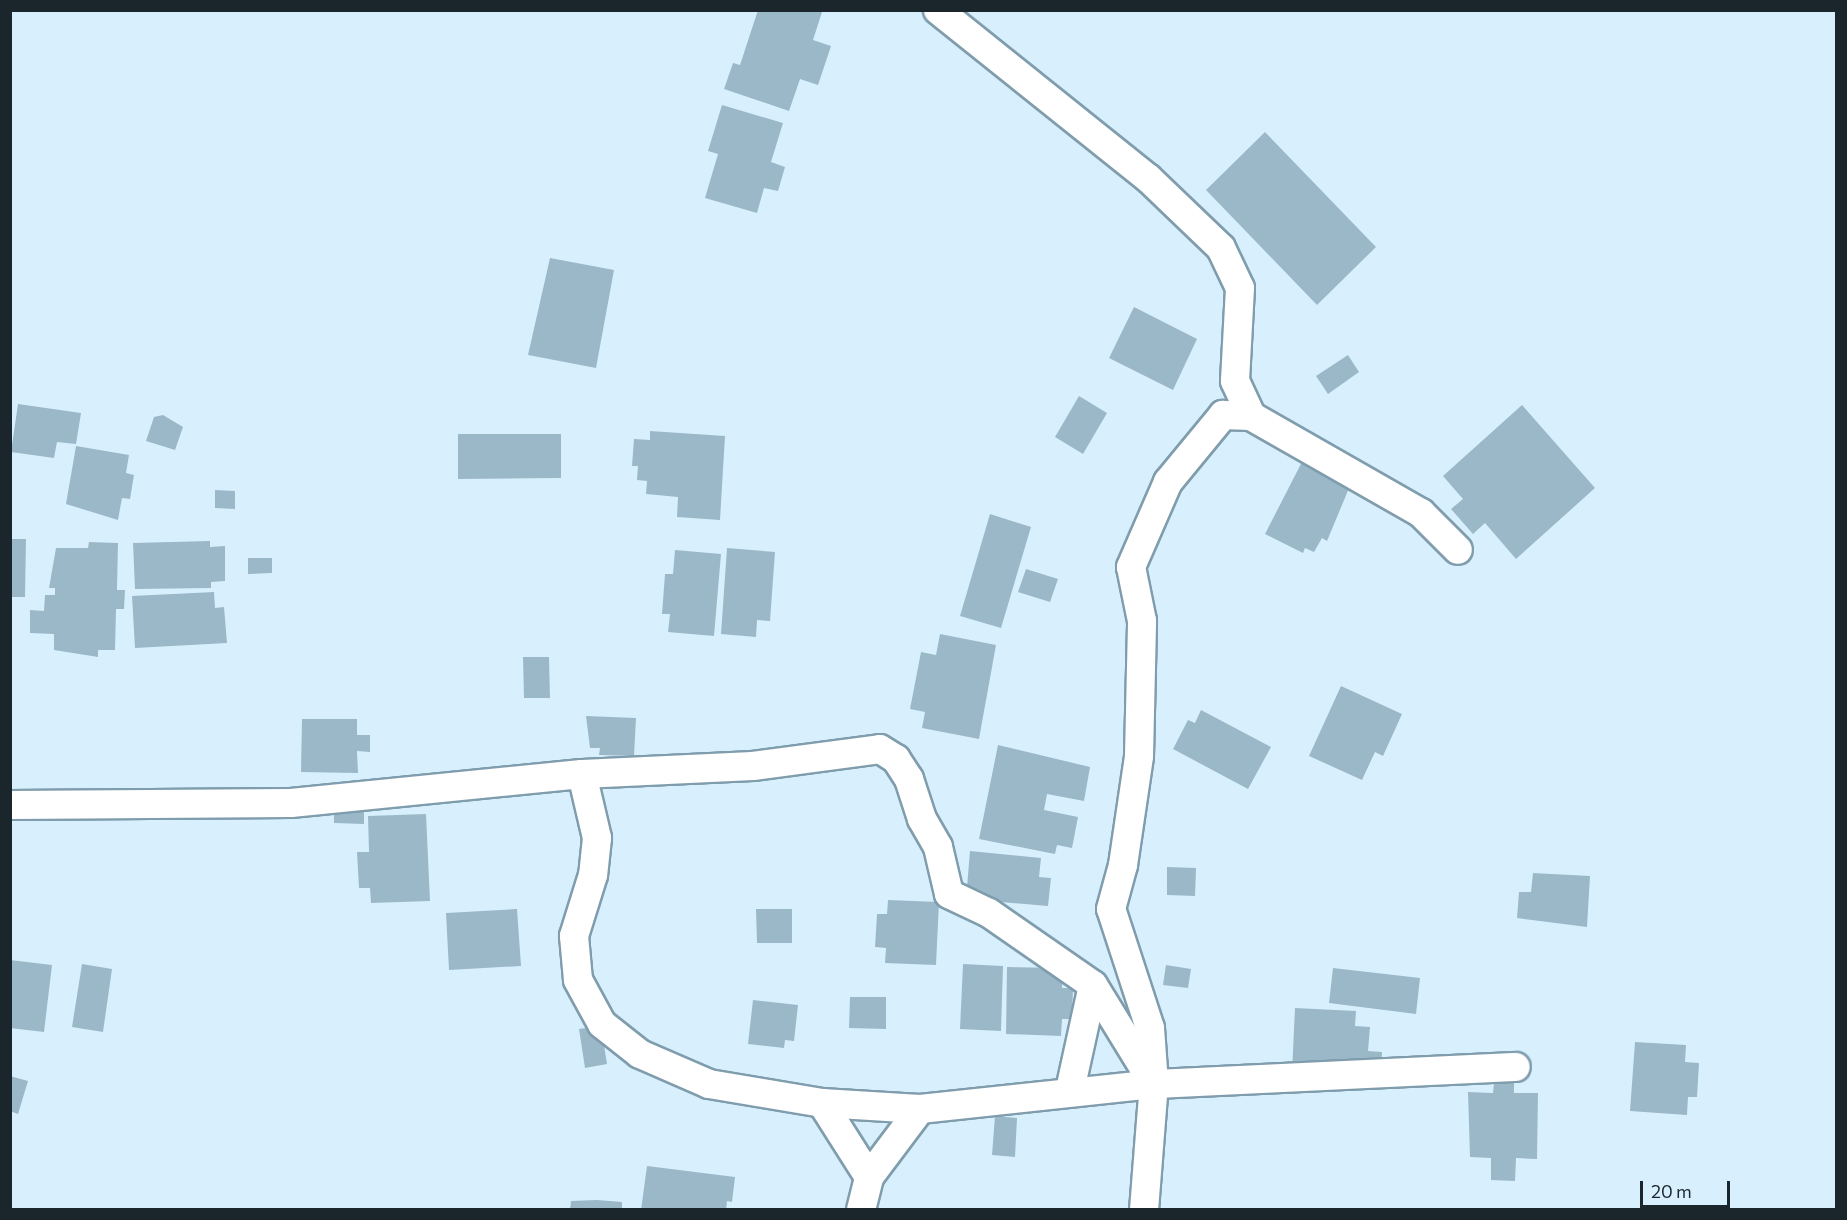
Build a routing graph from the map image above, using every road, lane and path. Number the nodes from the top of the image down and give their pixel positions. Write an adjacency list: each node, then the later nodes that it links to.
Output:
1 (938, 10): 2 (street)
2 (1251, 416): 3 (street); 8 (street)
3 (1458, 550)
4 (582, 774): 5 (street); 6 (street); 10 (street)
5 (10, 805)
6 (1093, 985): 8 (street); 9 (street)
7 (1516, 1067): 8 (street)
8 (1154, 1084): 9 (street); 14 (street)
9 (1070, 1090): 11 (street)
10 (822, 1103): 11 (street); 12 (street)
11 (920, 1109): 12 (street)
12 (869, 1178): 13 (street)
13 (861, 1209)
14 (1144, 1209)

